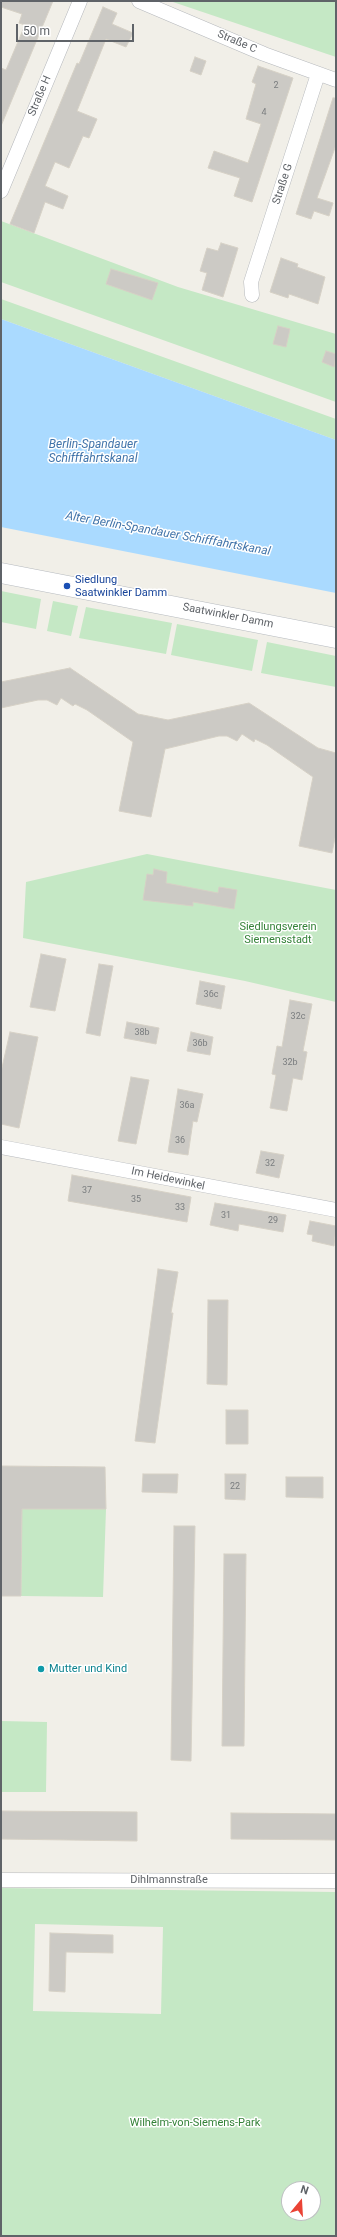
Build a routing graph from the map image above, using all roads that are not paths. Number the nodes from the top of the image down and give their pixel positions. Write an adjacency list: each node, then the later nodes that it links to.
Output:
1 (80, 1): 5 (street, Straße H)
2 (138, 1): 3 (street, Straße C)
3 (318, 74): 4 (street, Straße C); 6 (street, Straße G)
4 (336, 80)
5 (1, 191)
6 (252, 295)
7 (1, 574): 8 (main road, Saatwinkler Damm)
8 (336, 638)
9 (1, 1147): 10 (street, Im Heidewinkel)
10 (336, 1210)
11 (1, 1880): 12 (street, Dihlmannstraße)
12 (336, 1881)

